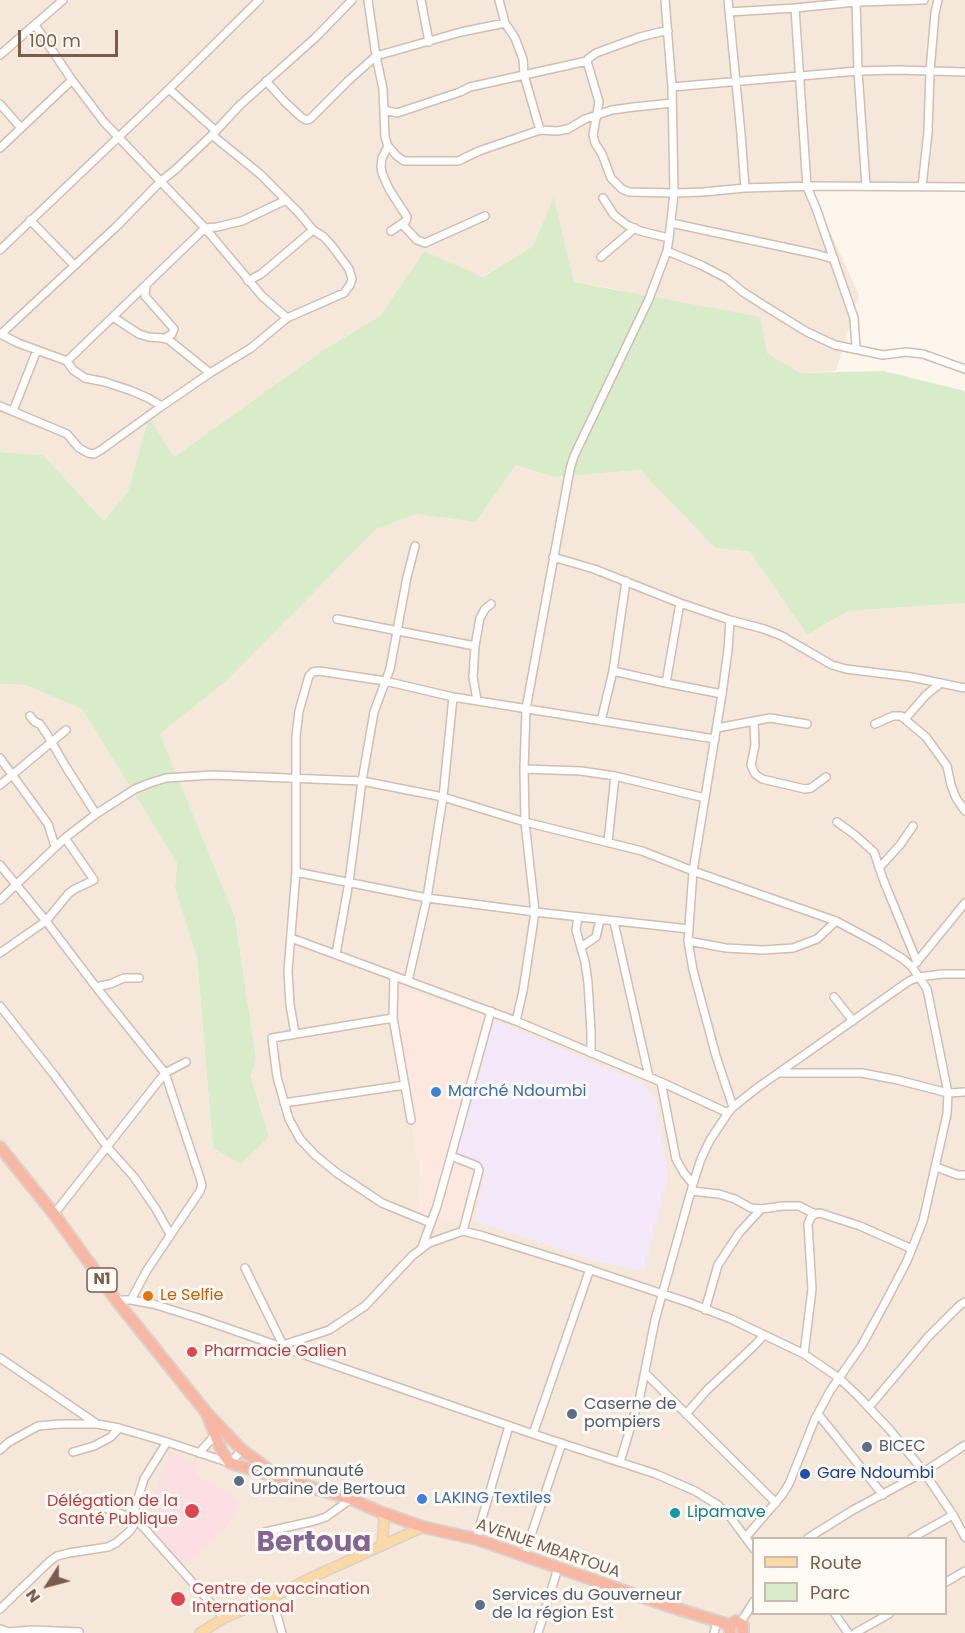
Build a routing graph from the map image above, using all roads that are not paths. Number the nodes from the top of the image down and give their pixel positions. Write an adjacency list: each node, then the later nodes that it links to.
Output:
1 (63, 0): 15 (street)
2 (259, 0): 30 (street)
3 (352, 0): 27 (street)
4 (368, 0): 19 (street)
5 (421, 0): 17 (street)
6 (499, 0): 14 (street)
7 (665, 0): 16 (street)
8 (728, 0): 13 (street)
9 (924, 0): 11 (street)
10 (938, 0): 22 (street)
11 (856, 1): 12 (street); 21 (street)
12 (795, 8): 13 (street); 25 (street)
13 (729, 12): 28 (street)
14 (505, 24): 17 (street); 24 (street)
15 (35, 25): 18 (street); 26 (street)
16 (668, 31): 20 (street); 29 (street)
17 (429, 42): 19 (street)
18 (0, 55)
19 (376, 56): 27 (street); 33 (street)
20 (587, 61): 24 (street); 34 (street)
21 (858, 71): 22 (street); 25 (street); 42 (street)
22 (930, 71): 23 (street); 44 (street)
23 (965, 72)
24 (524, 75): 33 (street); 36 (street)
25 (799, 75): 28 (street); 43 (street)
26 (72, 81): 35 (street); 38 (street)
27 (266, 81): 37 (street)
28 (735, 82): 29 (street); 46 (street)
29 (672, 87): 31 (street)
30 (169, 89): 37 (street); 38 (street)
31 (672, 103): 34 (street); 47 (street)
32 (0, 104): 35 (street)
33 (384, 110): 39 (street)
34 (598, 115): 36 (street); 47 (street)
35 (21, 128): 40 (street)
36 (540, 130): 39 (street)
37 (214, 133): 41 (street); 49 (street)
38 (118, 138): 41 (street); 51 (street)
39 (388, 146): 53 (street)
40 (0, 148)
41 (160, 181): 54 (street); 63 (street)
42 (866, 186): 43 (street); 44 (street)
43 (807, 187): 46 (street); 62 (street)
44 (922, 187): 45 (street)
45 (965, 187)
46 (745, 188): 47 (street)
47 (674, 193): 52 (street)
48 (603, 198): 55 (street)
49 (285, 200): 54 (street); 56 (street)
50 (485, 216): 53 (street)
51 (30, 220): 59 (street); 63 (street)
52 (671, 222): 58 (street); 62 (street)
53 (402, 224): 57 (street)
54 (205, 228): 64 (street); 65 (street)
55 (635, 228): 58 (street); 61 (street)
56 (313, 230): 64 (street); 67 (street)
57 (391, 231)
58 (669, 238): 60 (street)
59 (0, 250)
60 (667, 251): 70 (street); 79 (street)
61 (601, 257)
62 (834, 259): 70 (street)
63 (74, 265): 68 (street)
64 (248, 281): 67 (street)
65 (146, 285): 66 (street); 69 (street)
66 (113, 317): 69 (street); 72 (street)
67 (287, 318): 74 (street)
68 (1, 334): 71 (street)
69 (165, 339): 74 (street)
70 (855, 348): 73 (street)
71 (37, 350): 72 (street); 77 (street)
72 (68, 362): 76 (street)
73 (965, 369)
74 (210, 373): 76 (street)
75 (0, 406): 77 (street)
76 (162, 406): 77 (street)
77 (13, 411)
78 (415, 546): 85 (street)
79 (554, 557): 80 (street); 95 (street)
80 (626, 581): 81 (street); 87 (street)
81 (680, 603): 84 (street); 89 (street)
82 (491, 604): 86 (street)
83 (338, 619): 85 (street)
84 (730, 620): 90 (street); 92 (street)
85 (398, 631): 86 (street); 88 (street)
86 (475, 646): 94 (street)
87 (613, 671): 89 (street); 98 (street)
88 (385, 681): 93 (street); 111 (street); 112 (street)
89 (666, 682): 92 (street)
90 (941, 683): 91 (street); 97 (street)
91 (965, 688)
92 (722, 694): 102 (street)
93 (453, 696): 94 (street); 114 (street)
94 (477, 700): 95 (street)
95 (526, 709): 98 (street); 107 (street)
96 (30, 716): 105 (street)
97 (905, 719): 101 (street); 116 (street)
98 (601, 721): 104 (street)
99 (754, 721): 100 (street); 102 (street); 110 (street)
100 (807, 724)
101 (875, 724)
102 (717, 728): 104 (street)
103 (66, 730): 105 (street)
104 (715, 739): 115 (street)
105 (52, 742): 108 (street); 117 (street)
106 (0, 758): 108 (street)
107 (524, 770): 109 (street); 118 (street)
108 (13, 775): 113 (street); 123 (street)
109 (615, 776): 115 (street); 122 (street)
110 (826, 777)
111 (296, 778): 112 (street); 117 (street); 127 (street)
112 (362, 781): 114 (street); 128 (street)
113 (0, 785)
114 (443, 796): 118 (street); 130 (street)
115 (705, 798): 126 (street)
116 (965, 811)
117 (96, 814): 121 (street)
118 (525, 822): 122 (street); 133 (street)
119 (837, 822): 125 (street)
120 (913, 826): 125 (street)
121 (65, 838): 123 (street); 136 (street)
122 (608, 842): 126 (street)
123 (55, 846): 129 (street)
124 (0, 865): 129 (street)
125 (879, 868): 145 (street)
126 (693, 871): 137 (street); 139 (street)
127 (296, 872): 128 (street); 140 (street)
128 (349, 882): 130 (street); 144 (street)
129 (16, 883): 131 (street); 136 (street)
130 (428, 898): 133 (street); 150 (street)
131 (0, 900)
132 (965, 903): 145 (street)
133 (535, 912): 134 (street); 156 (street)
134 (578, 917): 135 (street); 142 (street)
135 (600, 920): 138 (street); 142 (street)
136 (46, 921): 143 (street); 151 (street)
137 (836, 921): 141 (street); 145 (street)
138 (614, 922): 139 (street); 163 (street)
139 (689, 929): 141 (street)
140 (291, 938): 144 (street); 158 (street)
141 (688, 941): 169 (street)
142 (581, 946): 159 (street)
143 (0, 953)
144 (336, 954): 147 (street)
145 (914, 965): 148 (street)
146 (965, 974): 148 (street)
147 (394, 977): 150 (street); 155 (street)
148 (920, 977): 157 (street); 167 (street)
149 (139, 978): 151 (street)
150 (408, 981): 154 (street)
151 (96, 987): 161 (street)
152 (834, 997): 157 (street)
153 (0, 1006): 172 (street)
154 (491, 1011): 156 (street); 173 (street)
155 (393, 1018): 158 (street); 165 (street)
156 (516, 1021): 159 (street)
157 (853, 1021): 162 (street)
158 (296, 1033): 168 (street)
159 (591, 1053): 163 (street)
160 (186, 1062): 161 (street)
161 (165, 1073): 172 (street); 182 (street)
162 (779, 1073): 167 (street); 169 (street)
163 (649, 1077): 164 (street)
164 (661, 1082): 169 (street); 176 (street)
165 (405, 1085): 168 (street); 170 (street)
166 (965, 1092): 167 (street)
167 (948, 1093): 174 (street)
168 (284, 1103): 180 (street)
169 (730, 1110): 176 (street)
170 (411, 1120)
171 (0, 1147): 178 (highway, N1)
172 (108, 1148): 178 (street); 182 (street)
173 (451, 1156): 180 (street); 181 (street)
174 (936, 1167): 175 (street); 183 (street)
175 (965, 1175)
176 (692, 1187): 177 (street); 187 (street)
177 (761, 1209): 179 (street); 191 (street)
178 (54, 1214): 188 (highway, N1)
179 (815, 1214): 183 (street); 194 (street)
180 (431, 1223): 184 (street)
181 (463, 1231): 184 (street); 186 (street)
182 (170, 1234): 189 (street)
183 (912, 1249): 197 (street)
184 (421, 1250): 193 (street)
185 (245, 1268): 193 (street)
186 (590, 1269): 187 (street); 205 (street)
187 (662, 1293): 191 (street); 196 (street)
188 (116, 1300): 189 (street); 204 (highway, N1)
189 (131, 1300): 193 (street)
190 (965, 1302): 198 (street)
191 (705, 1310): 192 (street)
192 (764, 1335): 194 (street); 199 (street)
193 (284, 1346): 202 (street)
194 (804, 1354): 197 (street)
195 (0, 1358): 201 (street)
196 (645, 1373): 199 (street); 213 (street)
197 (839, 1378): 198 (street); 200 (street)
198 (869, 1407): 215 (street)
199 (686, 1414): 219 (street)
200 (818, 1414): 217 (street); 219 (street)
201 (97, 1424): 203 (street); 209 (street)
202 (509, 1426): 205 (street); 230 (street)
203 (119, 1428): 206 (street); 211 (street)
204 (219, 1434): 210 (highway, N1); 212 (street); 214 (highway, N1)
205 (533, 1434): 207 (street)
206 (167, 1442): 212 (street); 223 (street)
207 (562, 1443): 213 (street); 233 (street)
208 (965, 1445): 215 (street)
209 (0, 1450)
210 (242, 1450): 214 (street); 216 (highway, N1)
211 (73, 1452)
212 (199, 1453): 214 (street)
213 (620, 1462): 229 (street)
214 (230, 1463): 216 (highway, N1)
215 (924, 1472): 217 (street); 222 (street)
216 (281, 1478): 218 (highway, N1)
217 (882, 1495): 226 (street)
218 (351, 1499): 221 (highway, N1); 225 (street)
219 (776, 1503): 229 (street)
220 (103, 1508): 223 (street)
221 (378, 1511): 224 (highway, N1); 231 (main road)
222 (953, 1515): 227 (street); 228 (street)
223 (137, 1520): 239 (street); 242 (street)
224 (423, 1527): 230 (highway, AVENUE MBARTOUA / N1); 231 (main road)
225 (265, 1532)
226 (811, 1537)
227 (915, 1537)
228 (965, 1537)
229 (746, 1538): 232 (street)
230 (476, 1539): 233 (highway, AVENUE MBARTOUA / N1)
231 (382, 1545): 237 (main road)
232 (752, 1547)
233 (524, 1556): 234 (highway, AVENUE MBARTOUA / N1)
234 (558, 1568): 243 (highway, AVENUE MBARTOUA / N1); 250 (street)
235 (965, 1571): 236 (street)
236 (947, 1581)
237 (273, 1598): 242 (main road); 249 (street)
238 (752, 1603): 244 (street)
239 (0, 1609)
240 (836, 1615): 252 (street)
241 (887, 1615): 253 (street)
242 (224, 1618): 248 (main road)
243 (717, 1621): 246 (highway, AVENUE MBARTOUA / N1); 251 (street)
244 (742, 1628): 246 (highway)
245 (0, 1629): 247 (street)
246 (730, 1629)
247 (79, 1632)
248 (200, 1633)
249 (282, 1633)
250 (538, 1633)
251 (714, 1633)
252 (848, 1633)
253 (855, 1633)

